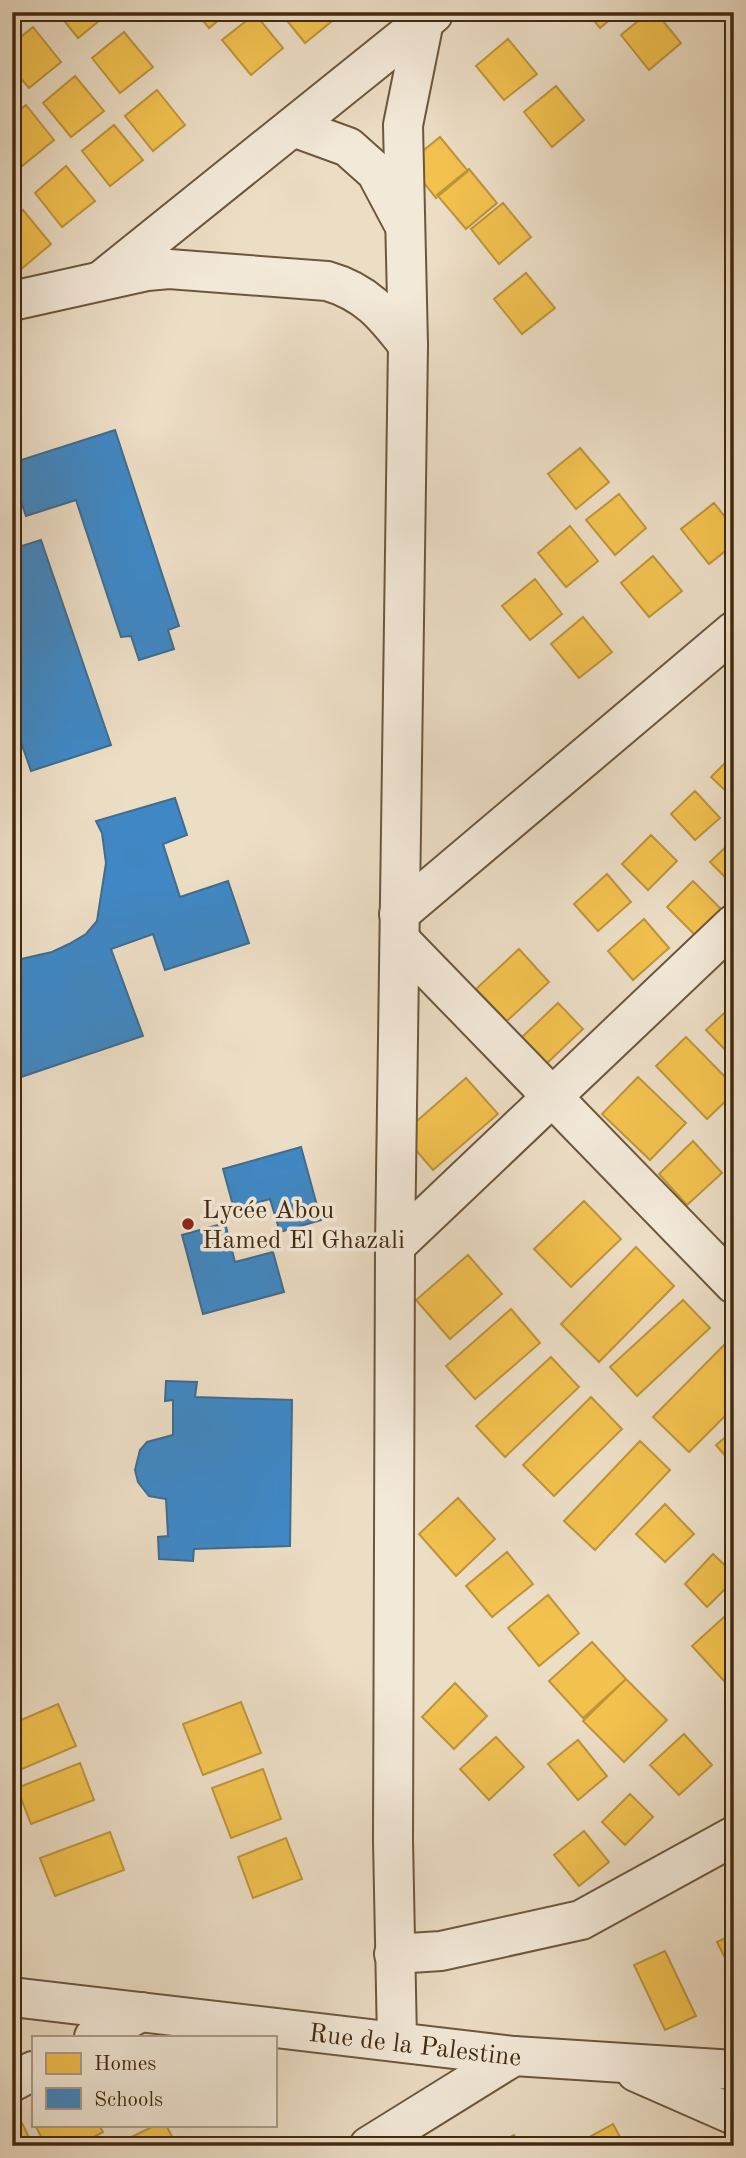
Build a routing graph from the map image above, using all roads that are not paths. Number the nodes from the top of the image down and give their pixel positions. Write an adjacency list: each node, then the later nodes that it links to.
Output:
1 (426, 15): 2 (street); 3 (street)
2 (293, 127): 3 (street); 4 (street)
3 (407, 229): 6 (street)
4 (102, 280): 5 (street); 6 (street)
5 (12, 301)
6 (408, 345): 9 (street)
7 (734, 631): 9 (street)
8 (734, 924): 10 (street)
9 (400, 927): 10 (street); 11 (street)
10 (552, 1098): 11 (street); 12 (street)
11 (395, 1246): 14 (street)
12 (734, 1284)
13 (734, 1836): 14 (street)
14 (394, 1954): 18 (street)
15 (12, 1997): 16 (street, Rue de la Palestine)
16 (141, 2011): 17 (street); 18 (street, Rue de la Palestine)
17 (96, 2036)
18 (397, 2040): 19 (street, Rue de la Palestine)
19 (514, 2056): 20 (street, Rue de la Palestine); 25 (street)
20 (612, 2061): 21 (street, Rue de la Palestine); 24 (street)
21 (734, 2070)
22 (32, 2072): 23 (street)
23 (12, 2082)
24 (734, 2115)
25 (369, 2146)

